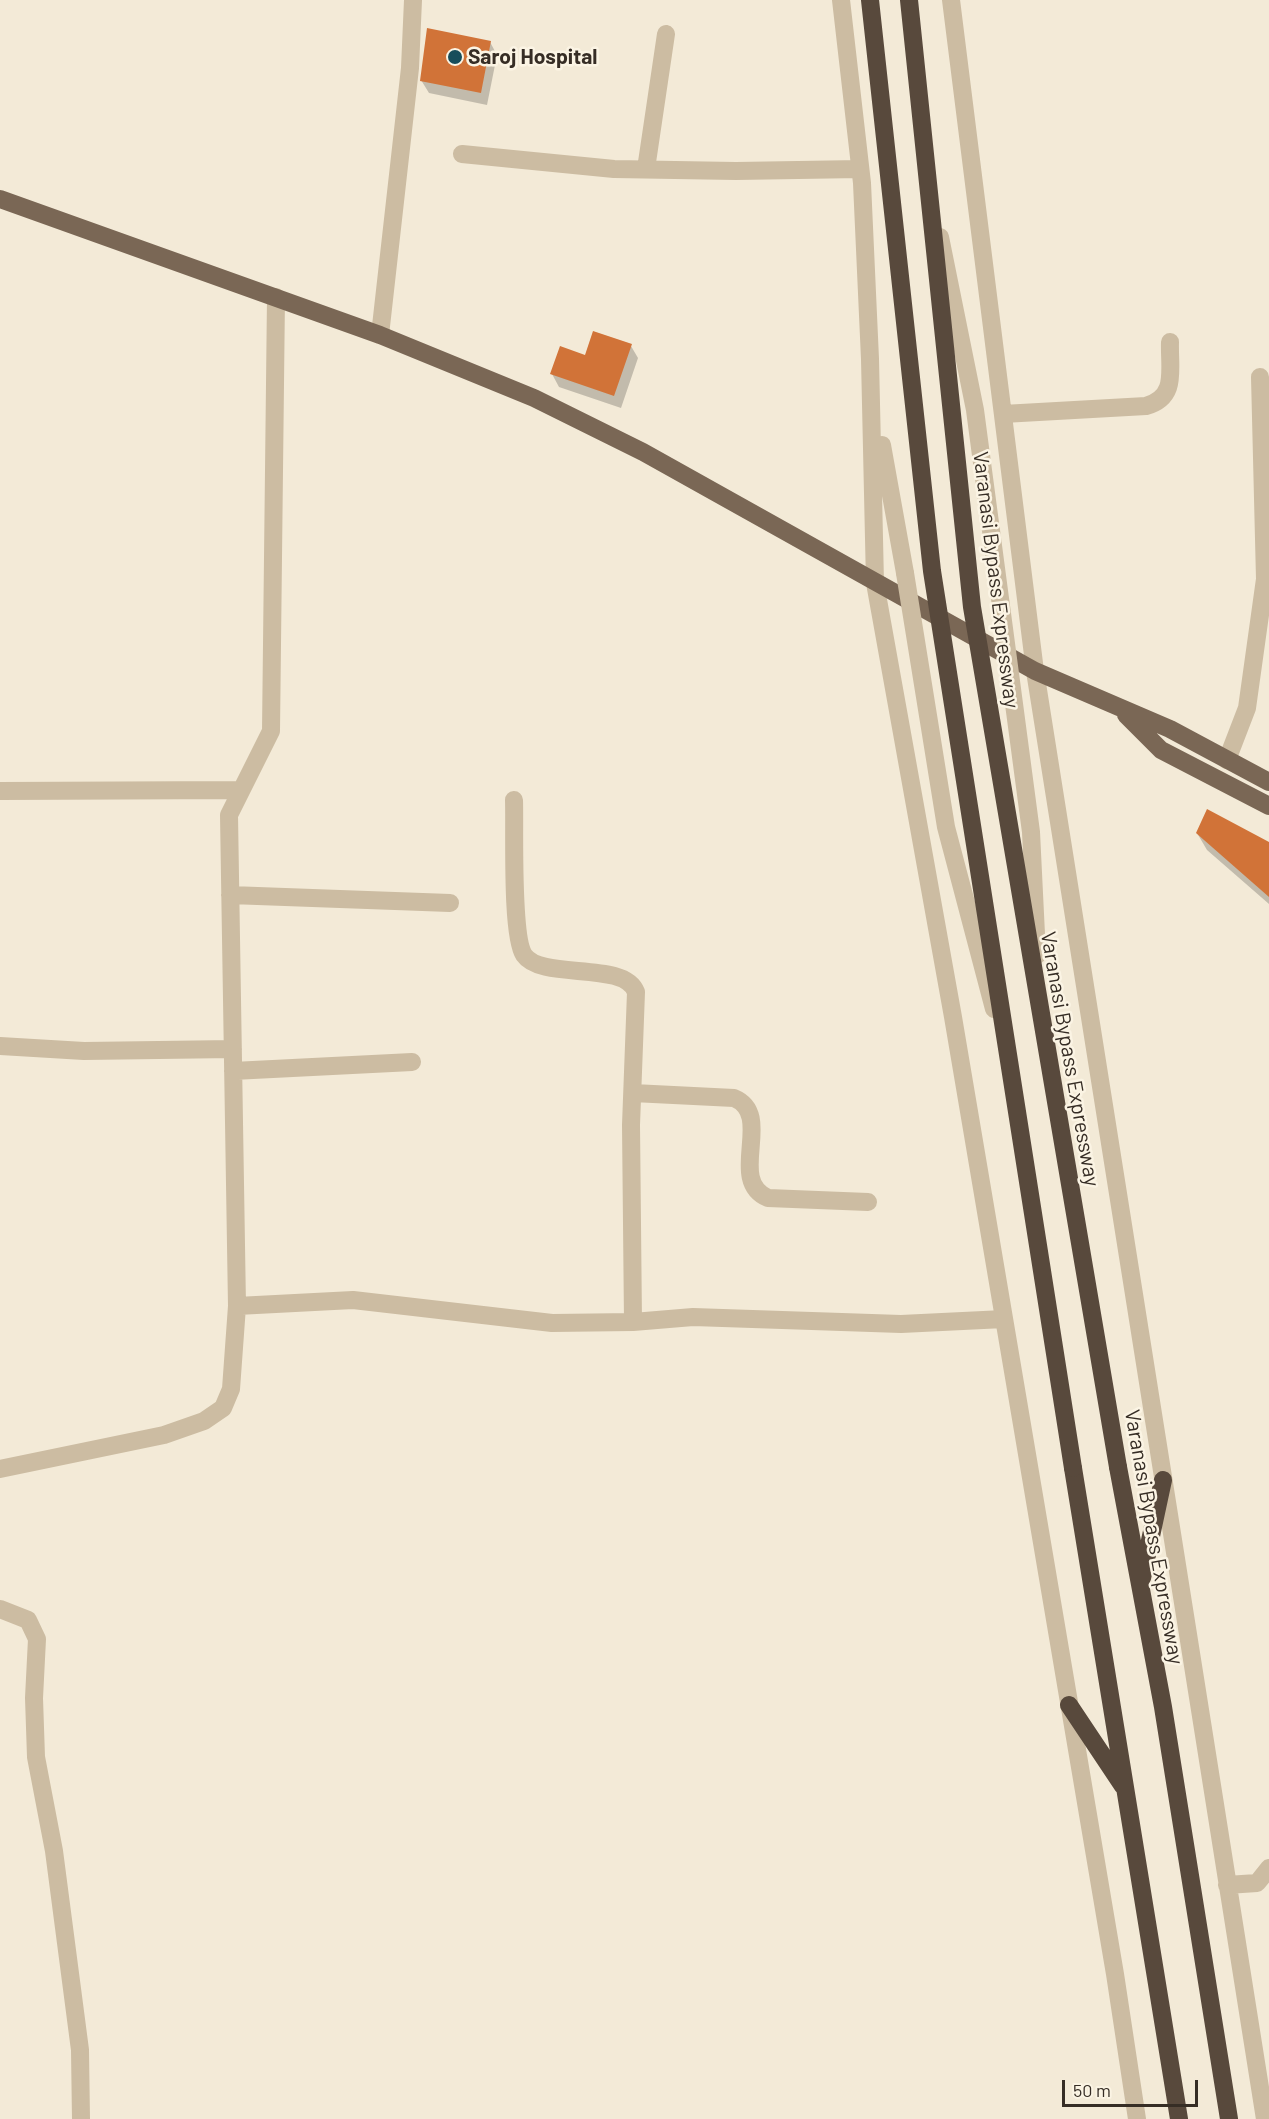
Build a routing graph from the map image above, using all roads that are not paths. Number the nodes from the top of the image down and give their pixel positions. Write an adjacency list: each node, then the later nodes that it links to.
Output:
1 (413, 0): 13 (street)
2 (841, 0): 8 (street)
3 (870, 0): 33 (highway, bridge)
4 (909, 0): 10 (highway, Varanasi Bypass Expressway, bridge)
5 (951, 0): 17 (street)
6 (666, 34): 9 (street)
7 (462, 154): 9 (street)
8 (860, 169): 9 (street); 15 (street)
9 (646, 170)
10 (930, 188): 29 (highway, Varanasi Bypass Expressway, bridge); 29 (street, bridge)
11 (0, 199): 12 (main road)
12 (276, 297): 13 (main road); 23 (street)
13 (380, 335): 18 (main road)
14 (1170, 342): 17 (street)
15 (870, 359): 18 (street); 33 (street, bridge)
16 (1260, 377): 21 (street)
17 (1003, 414): 19 (street)
18 (875, 583): 19 (main road); 38 (street)
19 (1035, 671): 20 (main road); 41 (street)
20 (1121, 710): 21 (main road); 26 (main road)
21 (1227, 760): 22 (main road)
22 (1269, 782)
23 (241, 790): 24 (street); 27 (street)
24 (0, 791)
25 (514, 800): 35 (street)
26 (1269, 806)
27 (230, 895): 28 (street); 31 (street)
28 (450, 903)
29 (1040, 1017): 42 (highway, Varanasi Bypass Expressway, bridge)
30 (0, 1046): 31 (street)
31 (233, 1049): 34 (street)
32 (412, 1062): 34 (street)
33 (1010, 1069): 45 (highway, bridge)
34 (233, 1071): 37 (street)
35 (633, 1093): 36 (street); 39 (street)
36 (867, 1202)
37 (237, 1306): 39 (street); 40 (street)
38 (1004, 1319): 39 (street); 44 (street)
39 (633, 1323)
40 (0, 1469)
41 (1163, 1480): 42 (highway); 47 (street)
42 (1140, 1588): 51 (highway, Varanasi Bypass Expressway)
43 (0, 1609): 48 (street)
44 (1069, 1705): 45 (highway); 49 (street)
45 (1128, 1792): 50 (highway)
46 (1269, 1868): 47 (street)
47 (1227, 1885): 52 (street)
48 (81, 2119)
49 (1137, 2119)
50 (1179, 2119)
51 (1230, 2119)
52 (1264, 2119)

